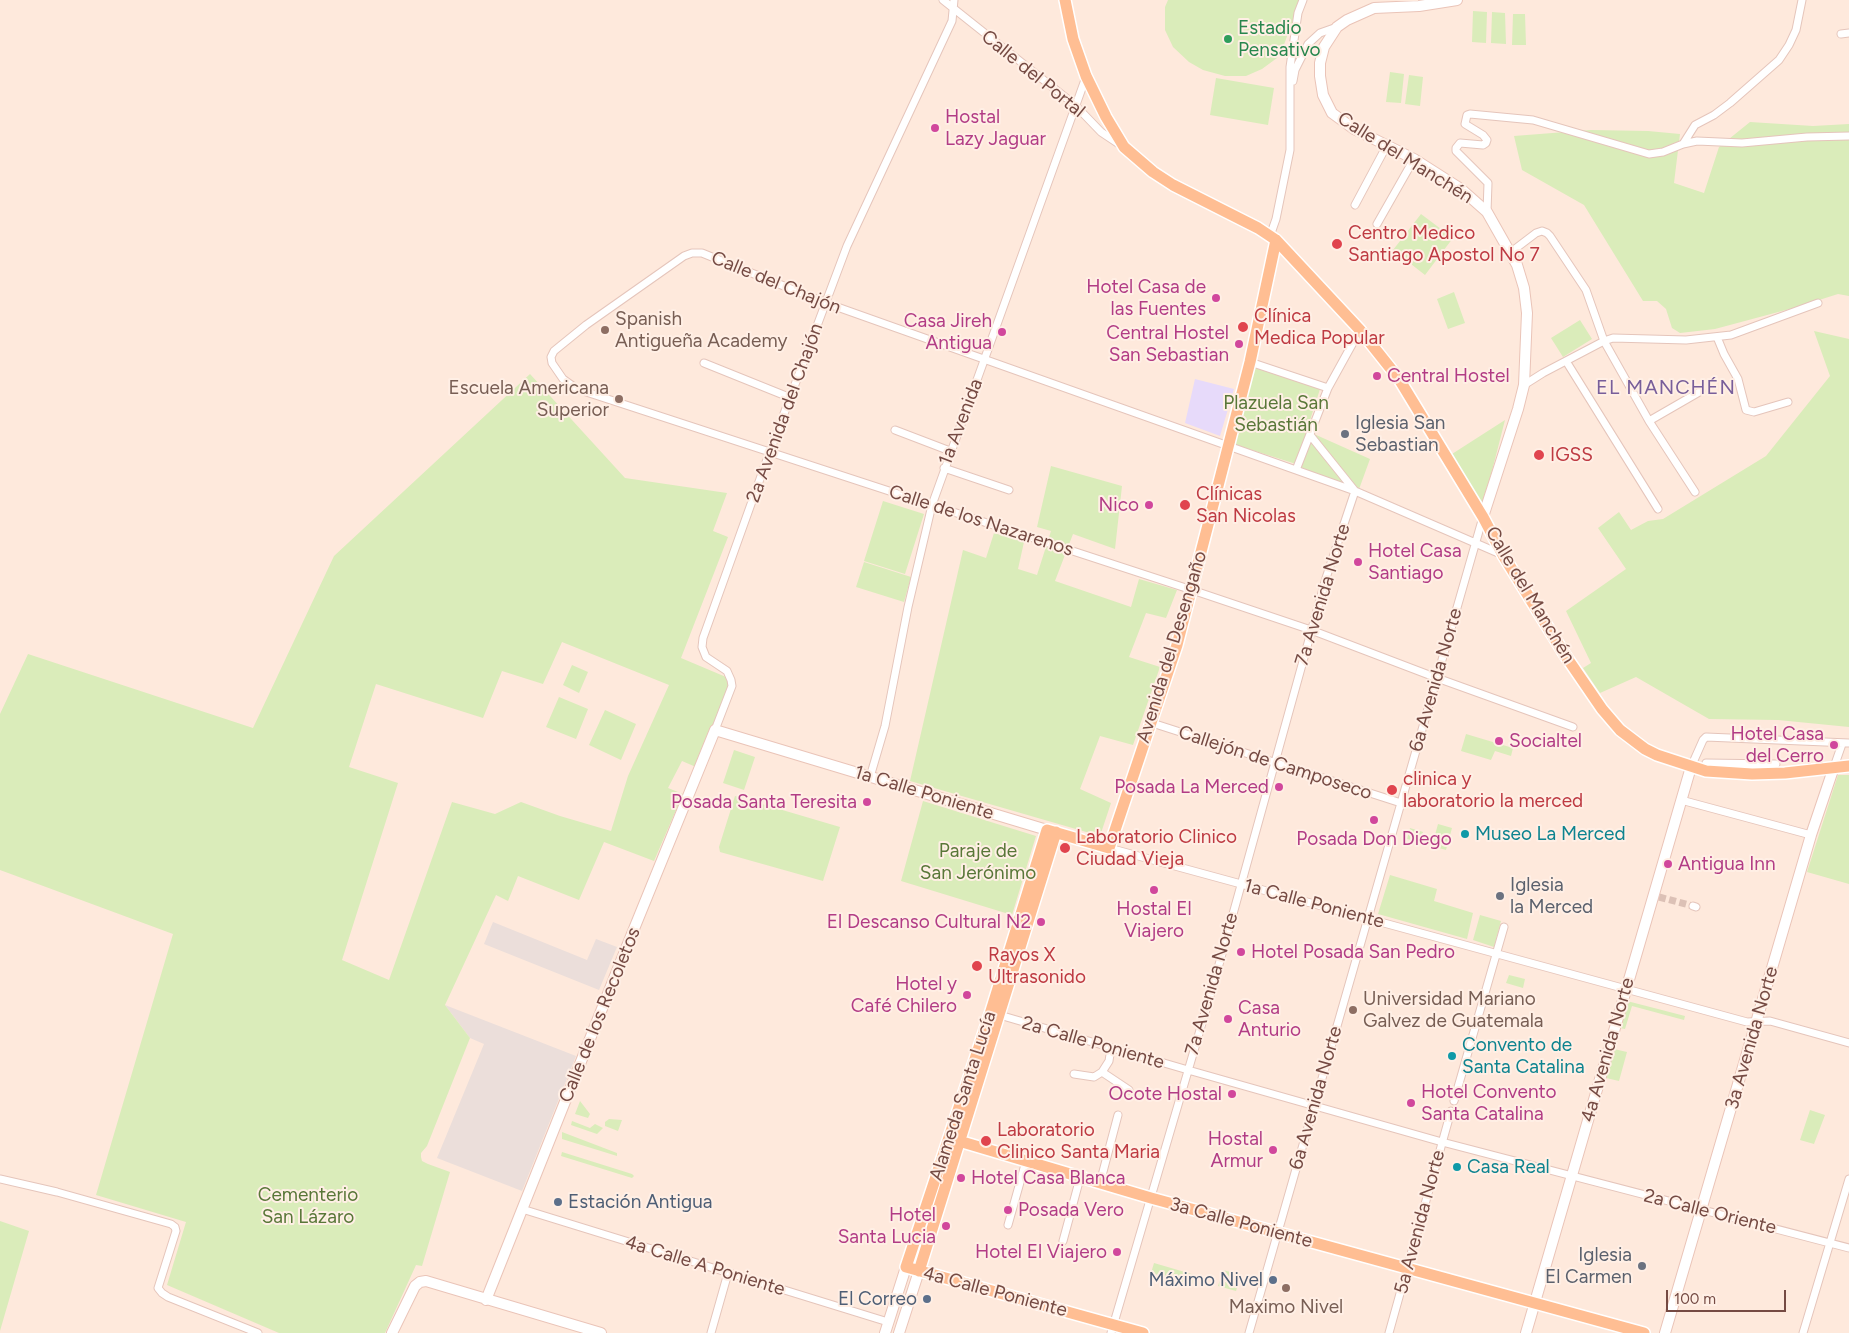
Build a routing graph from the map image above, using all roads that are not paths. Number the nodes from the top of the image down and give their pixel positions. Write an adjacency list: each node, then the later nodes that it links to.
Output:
1 (944, 0): 7 (street, Calle del Portal)
2 (954, 0): 7 (street, 2a Avenida del Chajón)
3 (1065, 0): 9 (main road)
4 (1303, 0): 10 (street)
5 (1457, 0): 8 (street, Calle del Manchén)
6 (1802, 0): 13 (street)
7 (954, 10): 11 (street, Calle del Portal); 22 (street, 2a Avenida del Chajón)
8 (1337, 27): 10 (street); 14 (street, Calle del Manchén)
9 (1086, 76): 11 (street, 1a Avenida); 15 (main road)
10 (1290, 96): 20 (street)
11 (1075, 105): 15 (street, Calle del Portal); 27 (street, 1a Avenida)
12 (1849, 136): 13 (street)
13 (1683, 144): 18 (street)
14 (1387, 145): 16 (street, Calle del Manchén); 17 (street)
15 (1124, 147): 20 (main road)
16 (1414, 159): 18 (street, Calle del Manchén); 19 (street)
17 (1355, 204)
18 (1487, 212): 21 (street, Calle del Manchén)
19 (1377, 224)
20 (1273, 238): 24 (main road); 29 (main road, Avenida del Desengaño)
21 (1511, 252): 26 (street); 31 (street, Calle del Manchén)
22 (826, 303): 27 (street, Calle del Chajón); 34 (street, 2a Avenida del Chajón); 40 (street, Calle del Chajón)
23 (1818, 304): 25 (street)
24 (1360, 330): 32 (street); 49 (main road)
25 (1717, 337): 26 (street); 35 (street)
26 (1604, 341): 28 (street); 36 (street)
27 (984, 360): 39 (street, Calle del Chajón); 41 (street, 1a Avenida)
28 (1566, 361): 31 (street); 48 (street)
29 (1250, 362): 32 (street); 39 (main road, Avenida del Desengaño)
30 (704, 363): 34 (street)
31 (1524, 385): 49 (street, Calle del Manchén)
32 (1328, 388): 38 (street)
33 (1701, 391): 36 (street)
34 (791, 398): 40 (street, 2a Avenida del Chajón)
35 (1788, 402)
36 (1650, 421): 46 (street)
37 (895, 430): 41 (street)
38 (1310, 435): 43 (street); 45 (street)
39 (1228, 447): 43 (street, Calle del Chajón); 52 (main road, Avenida del Desengaño)
40 (770, 451): 47 (street, Calle de los Nazarenos); 57 (street, 2a Avenida del Chajón)
41 (950, 451): 42 (street, 1a Avenida)
42 (944, 468): 44 (street); 47 (street, 1a Avenida)
43 (1296, 470): 45 (street, Calle del Chajón)
44 (1009, 490)
45 (1355, 491): 50 (street, Calle del Chajón); 53 (street, 7a Avenida Norte)
46 (1695, 492)
47 (932, 505): 52 (street, Calle de los Nazarenos); 65 (street, 1a Avenida)
48 (1658, 508)
49 (1483, 517): 50 (street, 6a Avenida Norte); 51 (main road, Calle del Manchén)
50 (1476, 543): 51 (street, Calle del Chajón); 54 (street, 6a Avenida Norte)
51 (1503, 555): 60 (main road, Calle del Manchén)
52 (1192, 590): 53 (street, Calle de los Nazarenos); 55 (main road, Avenida del Desengaño)
53 (1311, 630): 54 (street, Calle de los Nazarenos); 59 (street, 7a Avenida Norte)
54 (1437, 678): 56 (street, Calle de los Nazarenos); 67 (street, 6a Avenida Norte)
55 (1150, 722): 59 (street, Callejón de Camposeco); 70 (main road, Avenida del Desengaño)
56 (1573, 727)
57 (715, 730): 65 (street, 1a Calle Poniente); 97 (street, Calle de los Recoletos)
58 (1846, 743): 60 (street); 64 (street, 3a Avenida Norte)
59 (1274, 763): 67 (street, Callejón de Camposeco); 71 (street, 7a Avenida Norte)
60 (1693, 764): 63 (main road, Calle del Manchén); 66 (street, 4a Avenida Norte)
61 (1776, 764): 63 (street)
62 (1849, 766): 64 (main road, Calle del Manchén)
63 (1706, 767): 64 (main road, Calle del Manchén)
64 (1834, 767): 69 (street, 3a Avenida Norte)
65 (870, 777): 68 (street, 1a Calle Poniente)
66 (1681, 800): 69 (street); 75 (street, 4a Avenida Norte)
67 (1401, 803): 72 (street, 6a Avenida Norte)
68 (1052, 831): 70 (main road, 1a Calle Poniente); 76 (main road, Alameda Santa Lucía)
69 (1811, 835): 77 (street, 3a Avenida Norte)
70 (1109, 848): 71 (street, 1a Calle Poniente)
71 (1241, 884): 72 (street, 1a Calle Poniente); 80 (street, 7a Avenida Norte)
72 (1368, 919): 74 (street, 1a Calle Poniente); 85 (street, 6a Avenida Norte)
73 (1504, 928): 74 (street)
74 (1496, 954): 75 (street, 1a Calle Poniente); 84 (street)
75 (1626, 990): 77 (street, 1a Calle Poniente); 91 (street, 4a Avenida Norte)
76 (995, 1013): 79 (street, 2a Calle Poniente); 88 (main road, Alameda Santa Lucía)
77 (1757, 1022): 78 (street, 1a Calle Poniente); 98 (street, 3a Avenida Norte)
78 (1849, 1043)
79 (1111, 1048): 80 (street, 2a Calle Poniente); 81 (street)
80 (1188, 1070): 85 (street, 2a Calle Poniente); 96 (street, 7a Avenida Norte)
81 (1102, 1072): 82 (street); 83 (street)
82 (1074, 1074)
83 (1129, 1090)
84 (1454, 1101)
85 (1314, 1106): 89 (street, 2a Calle Poniente); 100 (street, 6a Avenida Norte)
86 (1451, 1111): 89 (street, 5a Avenida Norte)
87 (1118, 1115): 95 (street)
88 (954, 1139): 90 (main road, 3a Calle Poniente); 104 (main road, Alameda Santa Lucía); 106 (main road, Alameda Santa Lucía)
89 (1442, 1142): 91 (street, 2a Calle Poniente); 105 (street, 5a Avenida Norte)
90 (1026, 1162): 92 (main road, 3a Calle Poniente); 99 (street)
91 (1571, 1176): 98 (street, 2a Calle Oriente); 109 (street, 4a Avenida Norte)
92 (1080, 1178): 95 (main road, 3a Calle Poniente); 101 (street)
93 (1849, 1179): 102 (street)
94 (0, 1180): 112 (street)
95 (1100, 1183): 96 (main road, 3a Calle Poniente)
96 (1151, 1198): 100 (main road, 3a Calle Poniente); 111 (street, 7a Avenida Norte)
97 (522, 1209): 107 (street, 4a Calle A Poniente); 108 (street, Calle de los Recoletos)
98 (1701, 1210): 102 (street, 2a Calle Oriente); 123 (street, 3a Avenida Norte)
99 (1008, 1225)
100 (1278, 1233): 105 (main road, 3a Calle Poniente); 119 (street, 6a Avenida Norte)
101 (1063, 1241)
102 (1830, 1243): 103 (street, 2a Calle Oriente); 124 (street)
103 (1849, 1248)
104 (906, 1267): 106 (main road, 4a Calle Poniente); 110 (street, Alameda Santa Lucía)
105 (1407, 1268): 109 (main road, 3a Calle Poniente); 120 (street, 5a Avenida Norte)
106 (919, 1272): 111 (main road, 4a Calle Poniente); 117 (street, Alameda Santa Lucía)
107 (728, 1273): 110 (street, 4a Calle A Poniente); 115 (street)
108 (486, 1300): 113 (street); 114 (street)
109 (1534, 1303): 121 (street, 4a Avenida Norte); 122 (main road, 3a Calle Poniente)
110 (888, 1322): 116 (street, Alameda Santa Lucía)
111 (1113, 1329): 118 (main road, 4a Calle Poniente)
112 (258, 1333)
113 (392, 1333)
114 (601, 1333)
115 (711, 1333)
116 (885, 1333)
117 (899, 1333)
118 (1143, 1333)
119 (1249, 1333)
120 (1390, 1333)
121 (1526, 1333)
122 (1644, 1333)
123 (1665, 1333)
124 (1803, 1333)

